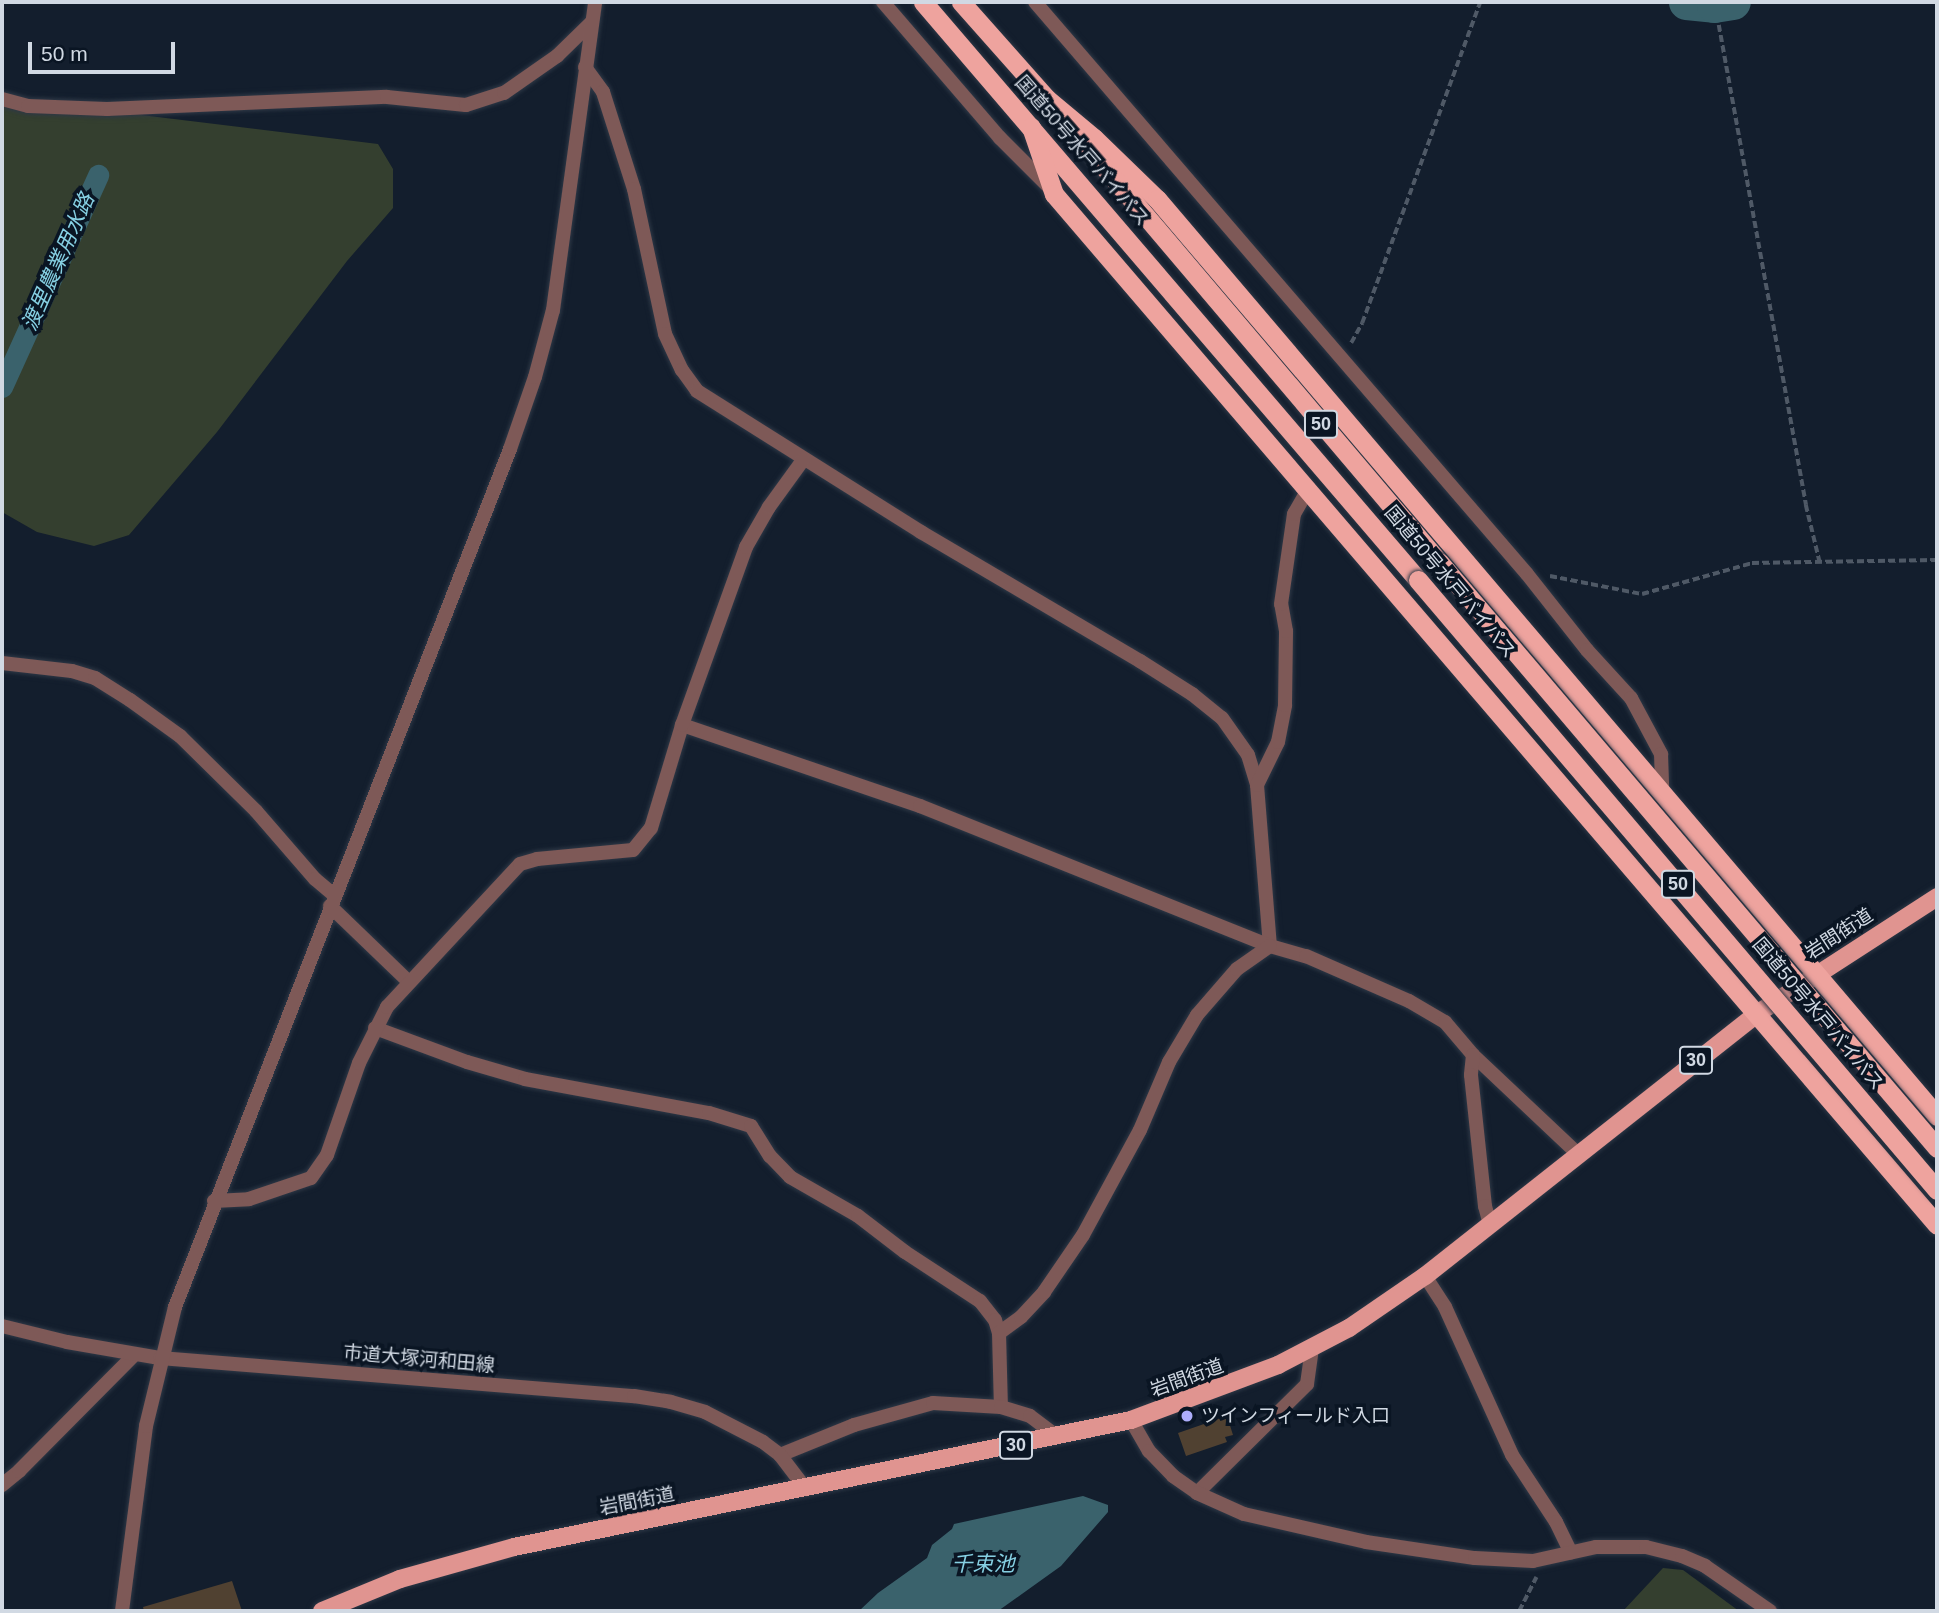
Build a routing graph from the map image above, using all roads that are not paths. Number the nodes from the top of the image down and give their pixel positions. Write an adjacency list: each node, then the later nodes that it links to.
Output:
1 (595, 2): 6 (street)
2 (883, 2): 11 (street)
3 (961, 2): 8 (highway, 国道50号水戸バイパス / 50)
4 (1035, 2): 17 (street)
5 (925, 4): 10 (highway, 国道50号水戸バイパス / 50)
6 (592, 22): 7 (street); 9 (street)
7 (586, 66): 12 (street); 19 (street)
8 (1046, 98): 17 (highway); 27 (highway, 国道50号水戸バイパス / 50, bridge)
9 (2, 99)
10 (1031, 127): 11 (highway); 29 (highway, 国道50号水戸バイパス / 50, bridge)
11 (1054, 194): 13 (highway)
12 (803, 460): 15 (street); 16 (street)
13 (1309, 488): 16 (street); 23 (highway)
14 (2, 663): 19 (street)
15 (682, 725): 20 (street); 22 (street)
16 (1257, 785): 20 (street)
17 (1662, 789): 21 (highway)
18 (1937, 897): 21 (main road, 岩間街道 / 30)
19 (332, 900): 22 (street); 30 (street)
20 (1270, 946): 25 (street); 35 (street)
21 (1814, 975): 23 (main road, 岩間街道 / 30); 26 (highway)
22 (408, 981): 24 (street)
23 (1758, 1013): 28 (main road, 岩間街道 / 30); 32 (highway)
24 (375, 1028): 30 (street); 35 (street)
25 (1473, 1055): 28 (street); 31 (street)
26 (1937, 1116)
27 (1937, 1148)
28 (1577, 1153): 31 (main road, 岩間街道 / 30)
29 (1937, 1189)
30 (214, 1201): 38 (street)
31 (1490, 1225): 33 (main road, 岩間街道 / 30)
32 (1937, 1225)
33 (1425, 1276): 36 (main road, 岩間街道 / 30); 46 (street)
34 (2, 1326): 37 (street, 市道大塚河和田線)
35 (999, 1333): 39 (street)
36 (1312, 1348): 40 (main road, 岩間街道 / 30); 45 (street)
37 (135, 1353): 38 (street, 市道大塚河和田線); 43 (street)
38 (160, 1358): 42 (street, 市道大塚河和田線); 47 (street)
39 (1001, 1407): 41 (street); 42 (street)
40 (1131, 1420): 41 (main road, 岩間街道 / 30); 45 (street)
41 (1058, 1437): 44 (main road, 岩間街道 / 30)
42 (780, 1455): 44 (street, 市道大塚河和田線)
43 (2, 1485)
44 (806, 1489): 48 (main road, 岩間街道 / 30)
45 (1197, 1493): 46 (street)
46 (1571, 1553): 49 (street)
47 (122, 1611)
48 (322, 1611)
49 (1770, 1611)

